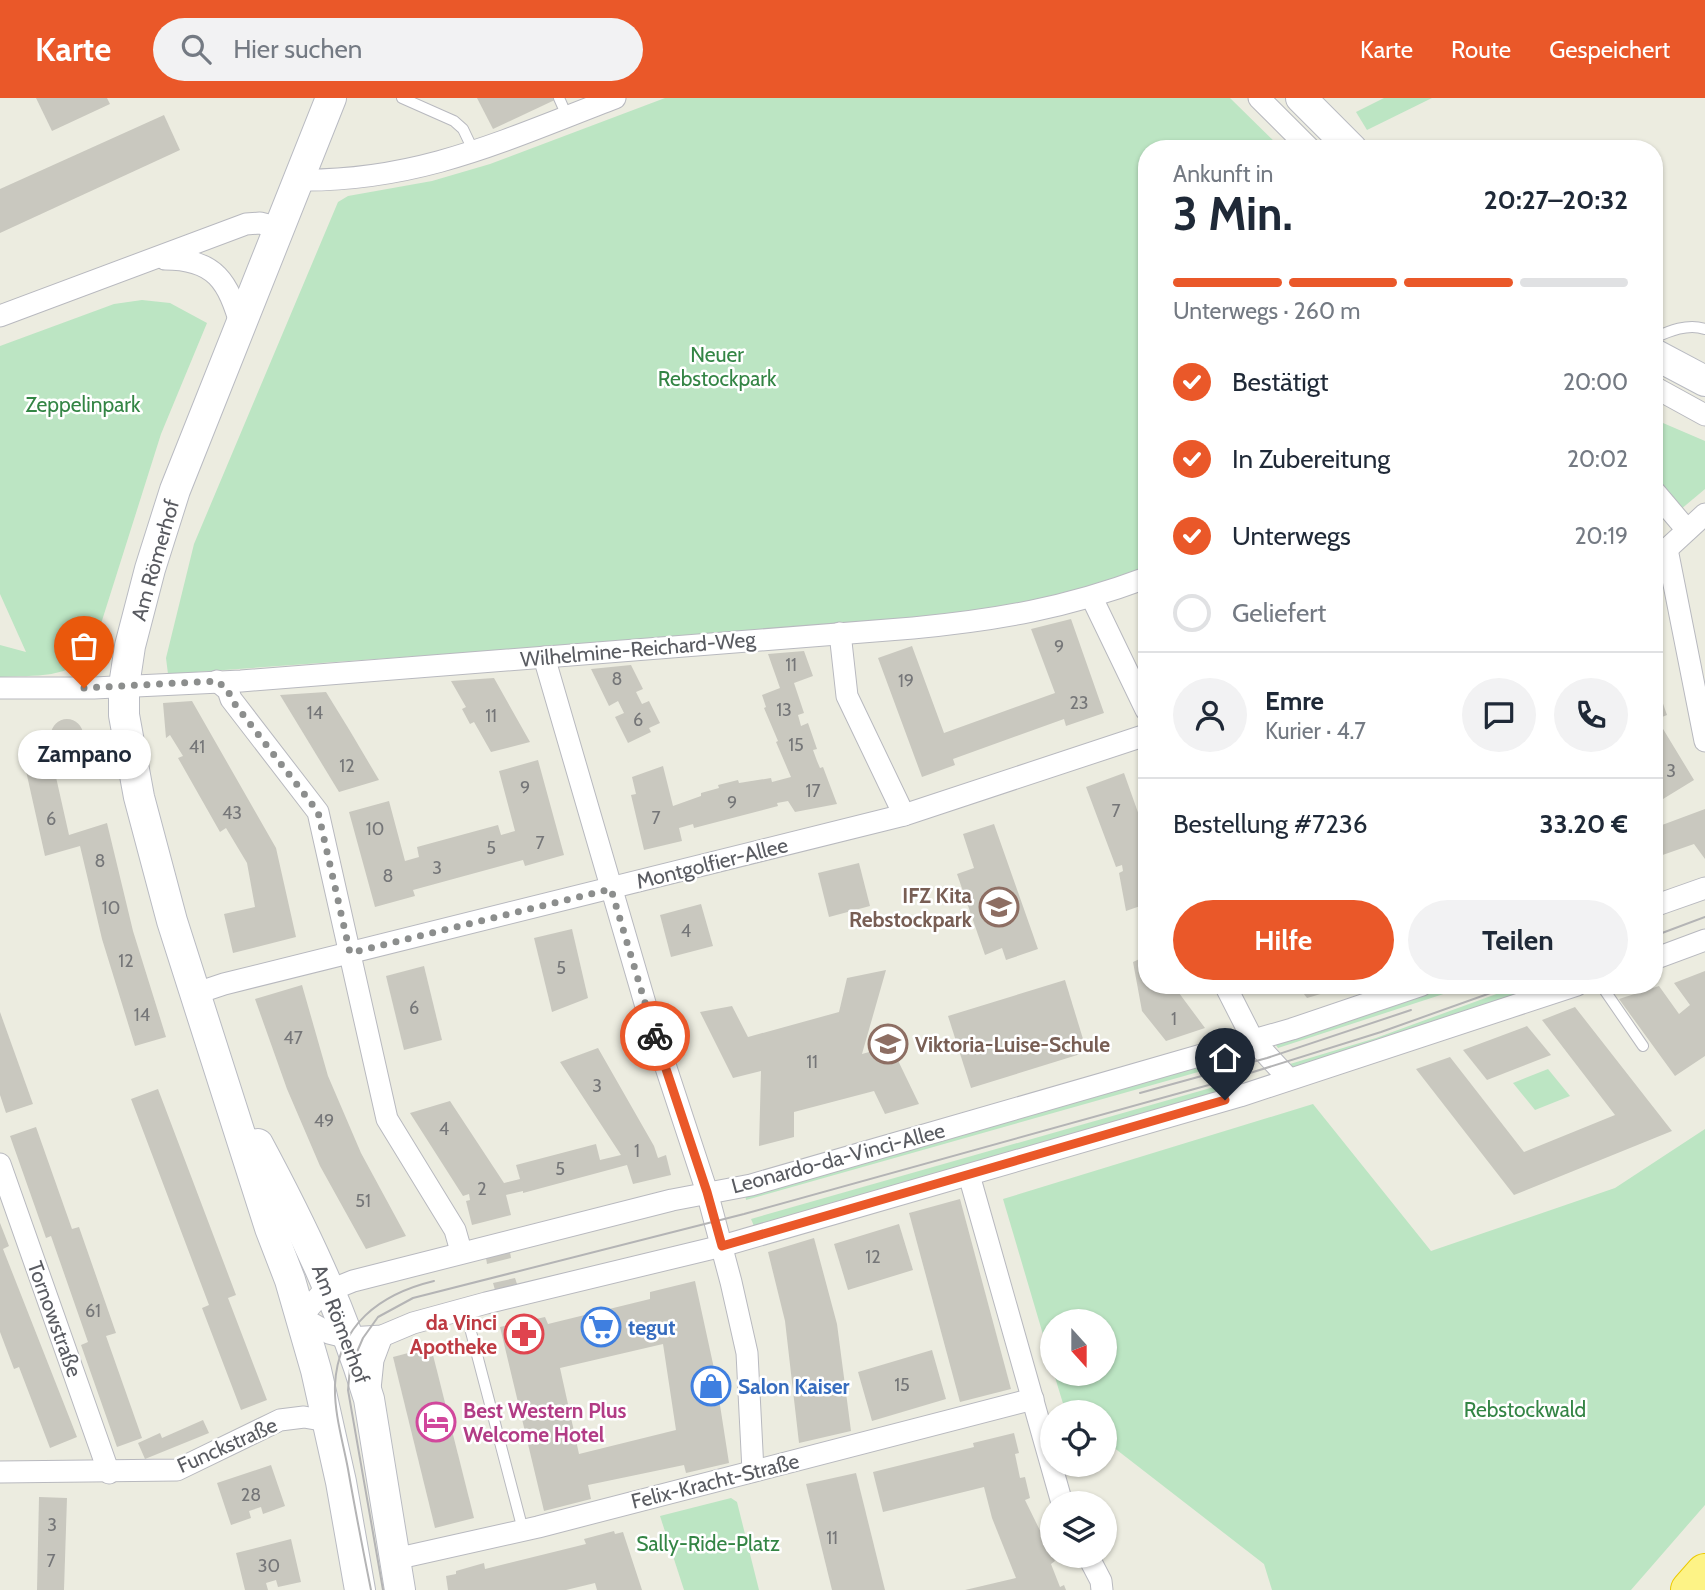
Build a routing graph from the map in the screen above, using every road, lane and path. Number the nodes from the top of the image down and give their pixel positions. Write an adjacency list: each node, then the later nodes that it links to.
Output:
1 (331, 98): 10 (main road, Am Römerhof)
2 (402, 98): 9 (lane)
3 (615, 98): 6 (street)
4 (1259, 98): 7 (street)
5 (1301, 98): 8 (main road)
6 (563, 107): 9 (street)
7 (1301, 140)
8 (1343, 140)
9 (474, 152): 10 (street)
10 (297, 180): 11 (main road, Am Römerhof)
11 (280, 228): 12 (street); 14 (main road, Am Römerhof)
12 (156, 259): 13 (street); 14 (street)
13 (0, 316)
14 (241, 326): 31 (main road, Am Römerhof)
15 (1705, 329): 16 (lane)
16 (1663, 335)
17 (1663, 359): 18 (main road)
18 (1705, 380)
19 (1663, 392): 20 (street)
20 (1705, 415)
21 (1663, 501): 23 (street)
22 (1705, 514): 23 (street)
23 (1688, 530): 24 (street)
24 (1663, 551)
25 (1663, 566): 35 (street)
26 (1138, 581): 27 (street, Wilhelmine-Reichard-Weg)
27 (1092, 598): 28 (street, Wilhelmine-Reichard-Weg); 33 (street)
28 (840, 633): 29 (street, Wilhelmine-Reichard-Weg); 36 (street)
29 (544, 657): 30 (street, Wilhelmine-Reichard-Weg); 38 (street)
30 (217, 681): 31 (street, Wilhelmine-Reichard-Weg); 41 (street)
31 (124, 686): 32 (street, Wilhelmine-Reichard-Weg); 43 (main road, Am Römerhof)
32 (0, 688)
33 (1138, 693)
34 (1138, 738): 36 (street, Montgolfier-Allee)
35 (1705, 741)
36 (904, 815): 38 (street, Montgolfier-Allee)
37 (1705, 888): 39 (street)
38 (611, 889): 41 (street, Montgolfier-Allee); 54 (street)
39 (1663, 903)
40 (1705, 940): 42 (street)
41 (350, 953): 43 (street, Montgolfier-Allee); 56 (street)
42 (1663, 956)
43 (194, 994): 50 (main road, Am Römerhof)
44 (1230, 994): 48 (street)
45 (1394, 994): 48 (street, Leonardo-da-Vinci-Allee)
46 (1549, 994): 51 (street)
47 (1607, 994): 49 (lane)
48 (1253, 1040): 51 (street); 54 (street, Leonardo-da-Vinci-Allee)
49 (1643, 1046)
50 (223, 1078): 57 (main road, Am Römerhof); 59 (main road, Am Römerhof)
51 (1289, 1079): 53 (street)
52 (0, 1164): 67 (street, Tornowstraße)
53 (969, 1175): 55 (street); 63 (street)
54 (707, 1192): 55 (street); 56 (street, Leonardo-da-Vinci-Allee)
55 (722, 1246): 58 (street); 65 (street)
56 (461, 1251): 57 (street, Leonardo-da-Vinci-Allee)
57 (330, 1289): 59 (street, Leonardo-da-Vinci-Allee); 61 (main road, Am Römerhof)
58 (465, 1309): 60 (street); 69 (lane)
59 (301, 1317): 61 (street); 64 (main road, Am Römerhof)
60 (382, 1336): 61 (street); 62 (street)
61 (349, 1338): 62 (main road, Am Römerhof)
62 (369, 1398): 70 (main road, Am Römerhof)
63 (1033, 1399): 65 (street, Felix-Kracht-Straße); 68 (street)
64 (327, 1421): 67 (street, Funckstraße); 73 (main road, Am Römerhof)
65 (754, 1471): 69 (street, Felix-Kracht-Straße)
66 (0, 1472): 67 (street, Funckstraße)
67 (109, 1473)
68 (1059, 1491)
69 (523, 1530): 70 (street, Felix-Kracht-Straße)
70 (395, 1559): 74 (main road, Am Römerhof)
71 (1094, 1568): 75 (street)
72 (1705, 1573): 76 (highway)
73 (360, 1590)
74 (400, 1590)
75 (1102, 1590)
76 (1690, 1590)

